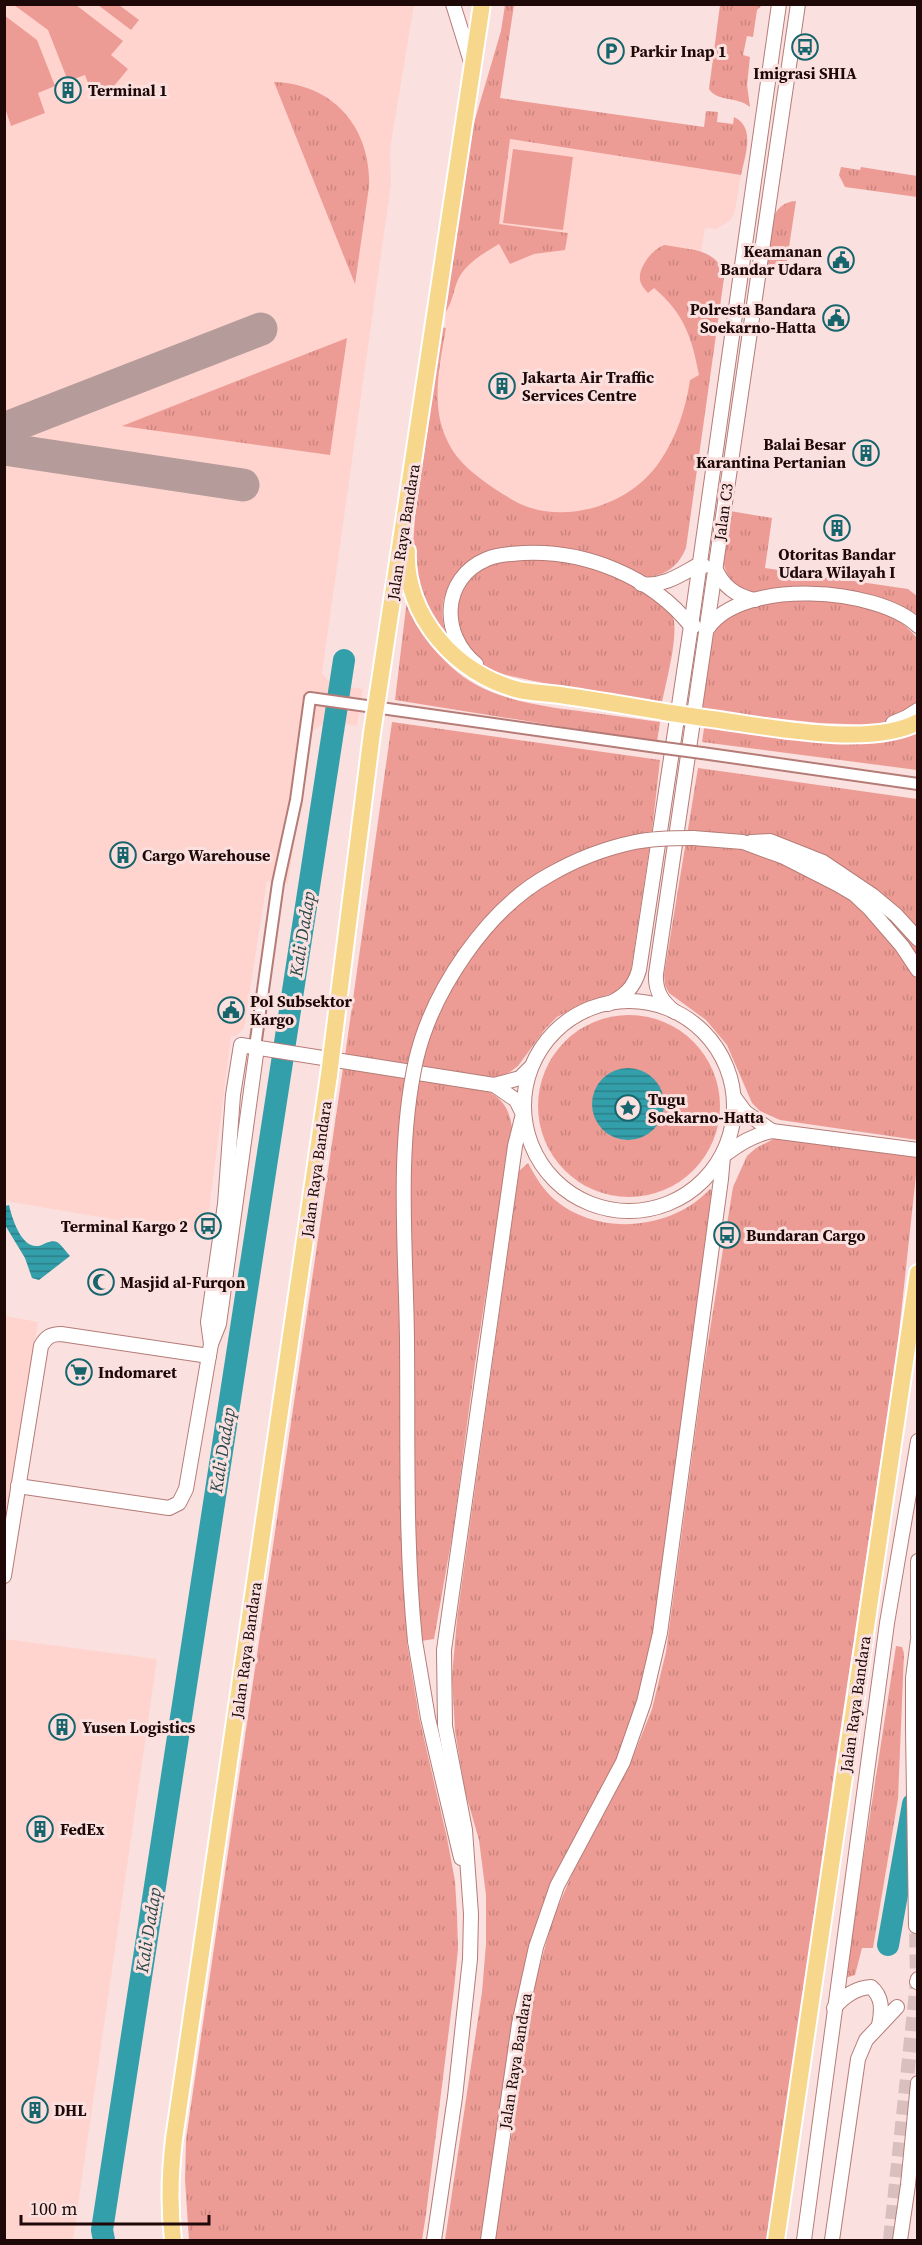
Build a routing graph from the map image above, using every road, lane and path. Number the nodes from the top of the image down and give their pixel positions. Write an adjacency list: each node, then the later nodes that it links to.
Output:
1 (453, 4): 5 (street)
2 (482, 4): 5 (main road, Jalan Raya Bandara)
3 (779, 4): 7 (street, Jalan C3)
4 (798, 4): 8 (street, Jalan C3)
5 (472, 67): 6 (main road, Jalan Raya Bandara)
6 (410, 490): 14 (main road); 47 (main road, Jalan Raya Bandara, bridge)
7 (698, 566): 8 (street); 9 (street); 11 (street, Jalan C3)
8 (715, 568): 10 (street); 13 (street, Jalan C3)
9 (641, 584): 11 (street); 14 (street)
10 (757, 600): 12 (street); 13 (street)
11 (691, 626): 13 (street); 22 (street, Jalan C3)
12 (918, 626)
13 (708, 627): 23 (street, Jalan C3)
14 (553, 694): 17 (main road, bridge)
15 (918, 710): 17 (street)
16 (918, 722): 17 (main road)
17 (831, 734)
18 (918, 784): 24 (street, bridge)
19 (743, 842): 20 (street); 21 (street); 40 (street, bridge)
20 (918, 939)
21 (918, 970)
22 (608, 1004): 23 (street); 25 (street)
23 (675, 1012): 27 (street)
24 (251, 1046): 26 (street); 33 (street)
25 (530, 1068): 26 (street); 28 (street)
26 (494, 1085): 28 (street)
27 (734, 1097): 29 (street); 31 (street)
28 (523, 1114): 31 (street); 40 (street)
29 (772, 1131): 30 (street); 31 (street)
30 (918, 1150)
31 (723, 1156): 49 (street, Jalan Raya Bandara)
32 (918, 1273): 50 (main road, Jalan Raya Bandara)
33 (210, 1350): 35 (street); 35 (street)
34 (918, 1441): 44 (street, Jalan Raya Bandara)
35 (18, 1486): 37 (street)
36 (918, 1561): 38 (street)
37 (4, 1575)
38 (918, 1635)
39 (918, 1640): 41 (street)
40 (470, 1886): 48 (street)
41 (916, 1902): 42 (street)
42 (916, 1926)
43 (897, 2007): 45 (street)
44 (834, 2008): 45 (street); 51 (street, Jalan Raya Bandara)
45 (879, 2025): 52 (street)
46 (918, 2083): 53 (street)
47 (173, 2241)
48 (434, 2241)
49 (488, 2241)
50 (776, 2241)
51 (804, 2241)
52 (832, 2241)
53 (900, 2241)

